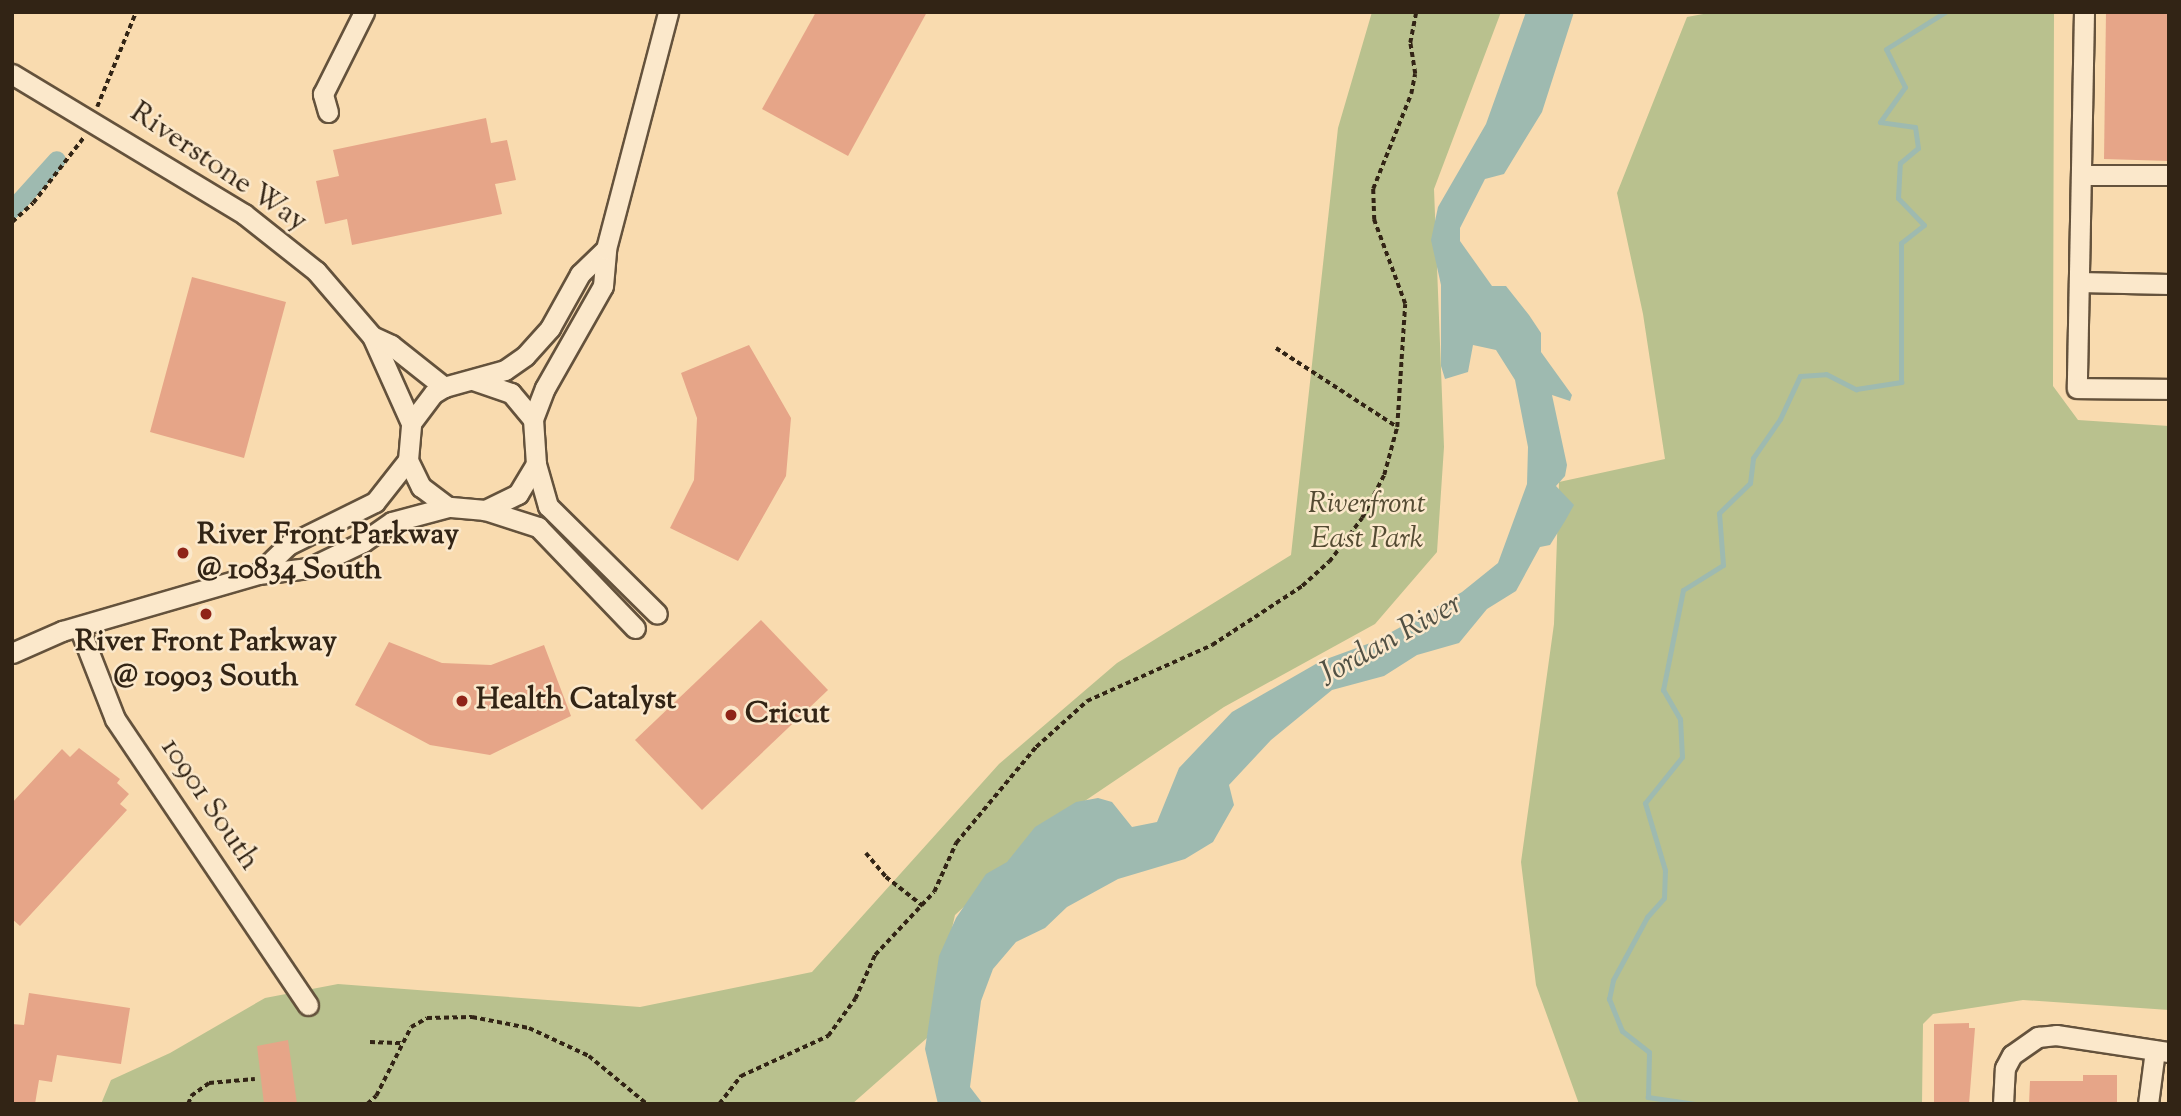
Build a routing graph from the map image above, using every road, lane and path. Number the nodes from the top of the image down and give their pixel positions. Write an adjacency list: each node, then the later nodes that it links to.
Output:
1 (364, 12): 6 (street)
2 (668, 12): 9 (street)
3 (1416, 12): 19 (path)
4 (2084, 12): 7 (street)
5 (12, 74): 12 (street, Riverstone Way)
6 (328, 112)
7 (2081, 175): 8 (street); 10 (street)
8 (2169, 175)
9 (606, 249): 14 (street); 17 (street)
10 (2079, 282): 11 (street); 16 (street)
11 (2169, 284)
12 (372, 336): 15 (street, Riverstone Way); 18 (street, Riverstone Way)
13 (1276, 348): 19 (path)
14 (473, 380): 15 (street); 17 (street)
15 (444, 387): 18 (street)
16 (2169, 389)
17 (533, 419): 21 (street)
18 (411, 423): 20 (street)
19 (1397, 427): 30 (path)
20 (408, 460): 22 (street); 24 (street)
21 (536, 464): 23 (street); 25 (street)
22 (448, 507): 23 (street); 24 (street)
23 (485, 510): 27 (street)
24 (258, 574): 26 (street)
25 (657, 614)
26 (79, 627): 28 (street); 31 (street, 10901 South)
27 (635, 628)
28 (12, 653)
29 (866, 853): 30 (path)
30 (923, 906): 39 (path)
31 (309, 1005)
32 (370, 1042): 33 (path)
33 (404, 1042): 37 (path); 38 (path)
34 (2162, 1051): 40 (street); 41 (street)
35 (255, 1079): 36 (path)
36 (188, 1104)
37 (367, 1104)
38 (647, 1104)
39 (719, 1104)
40 (2003, 1104)
41 (2148, 1104)

